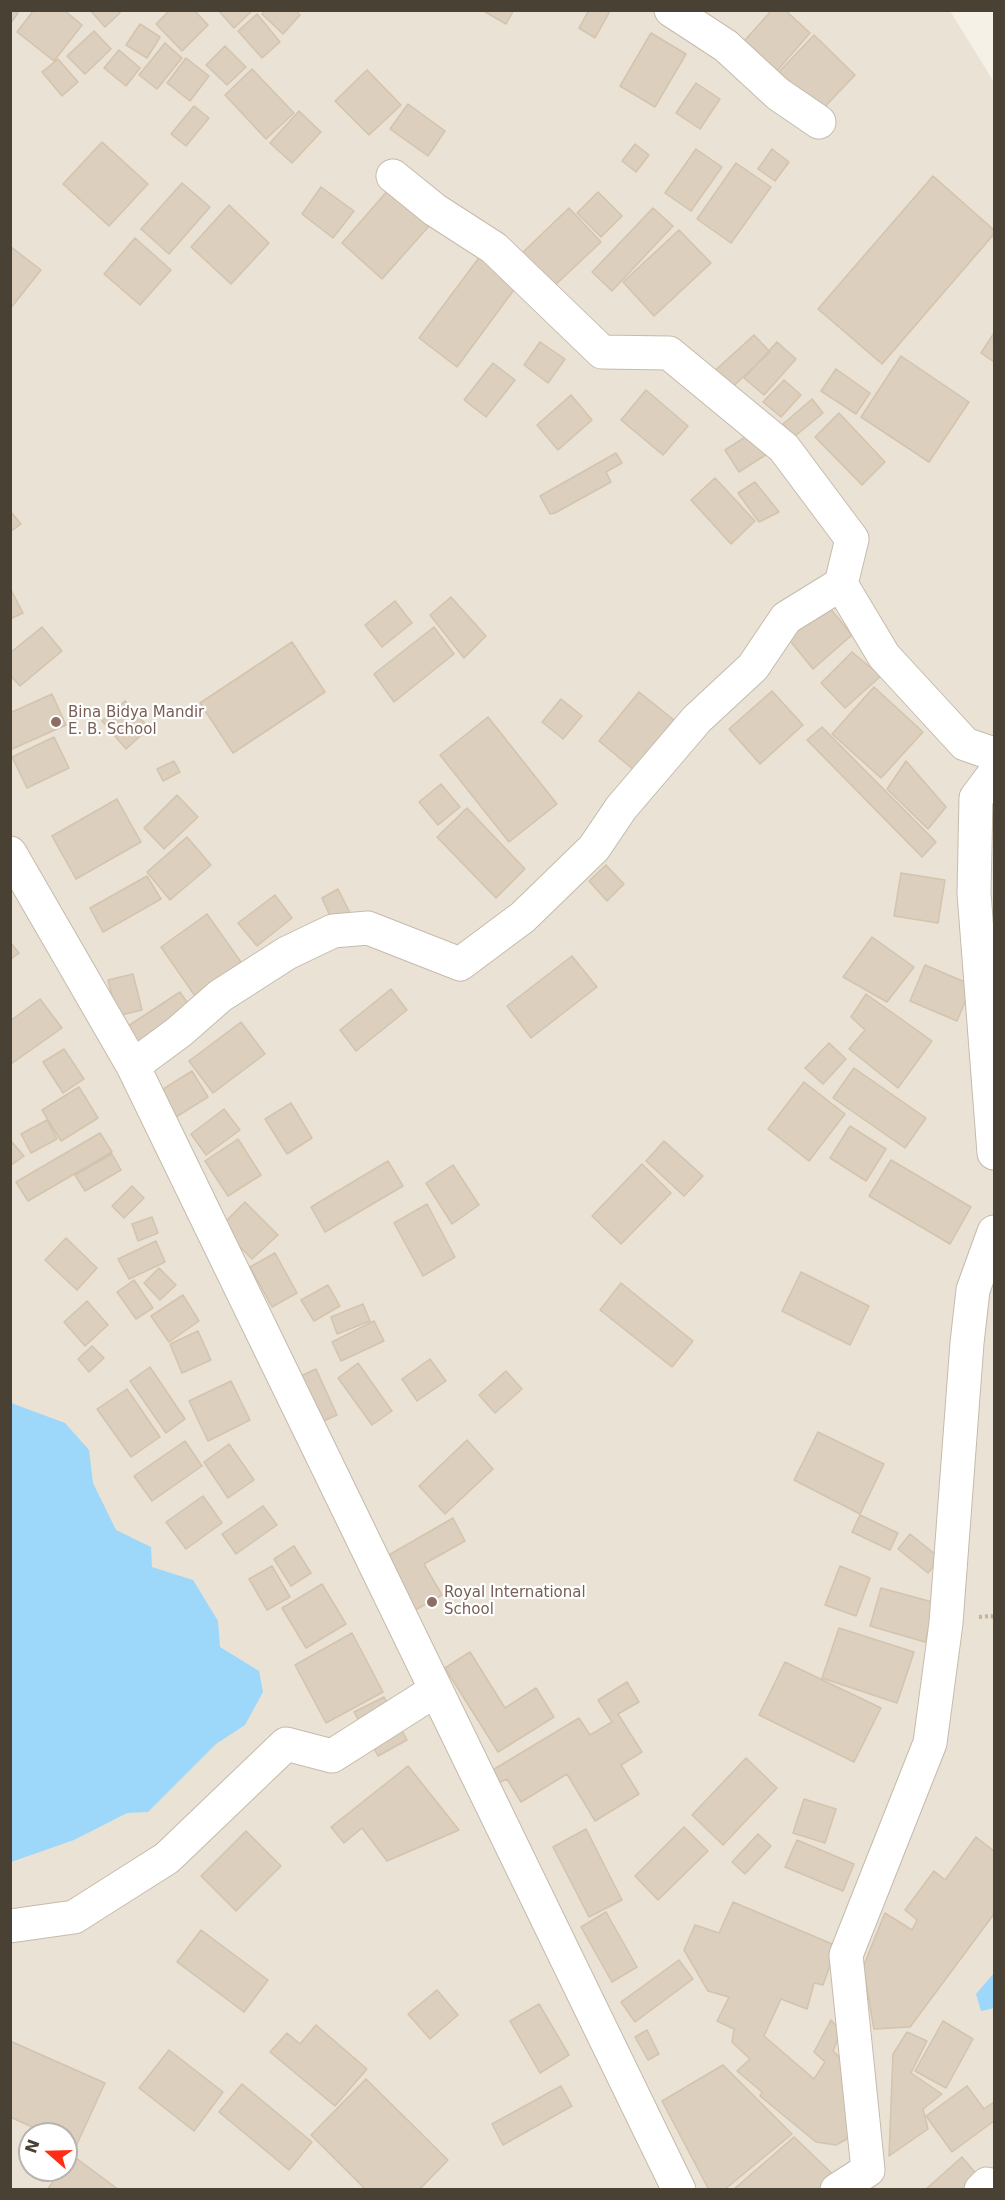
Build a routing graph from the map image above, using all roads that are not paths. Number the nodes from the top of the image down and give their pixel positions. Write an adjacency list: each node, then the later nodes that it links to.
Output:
1 (671, 10): 2 (street)
2 (819, 122)
3 (393, 176): 4 (street)
4 (841, 584): 5 (street); 8 (street)
5 (994, 754)
6 (994, 774): 9 (street)
7 (10, 853): 8 (street)
8 (133, 1066): 11 (street)
9 (994, 1153)
10 (994, 1232): 15 (street)
11 (436, 1690): 12 (street); 14 (street)
12 (10, 1926)
13 (994, 2186): 16 (street)
14 (679, 2190)
15 (837, 2190)
16 (981, 2190)

